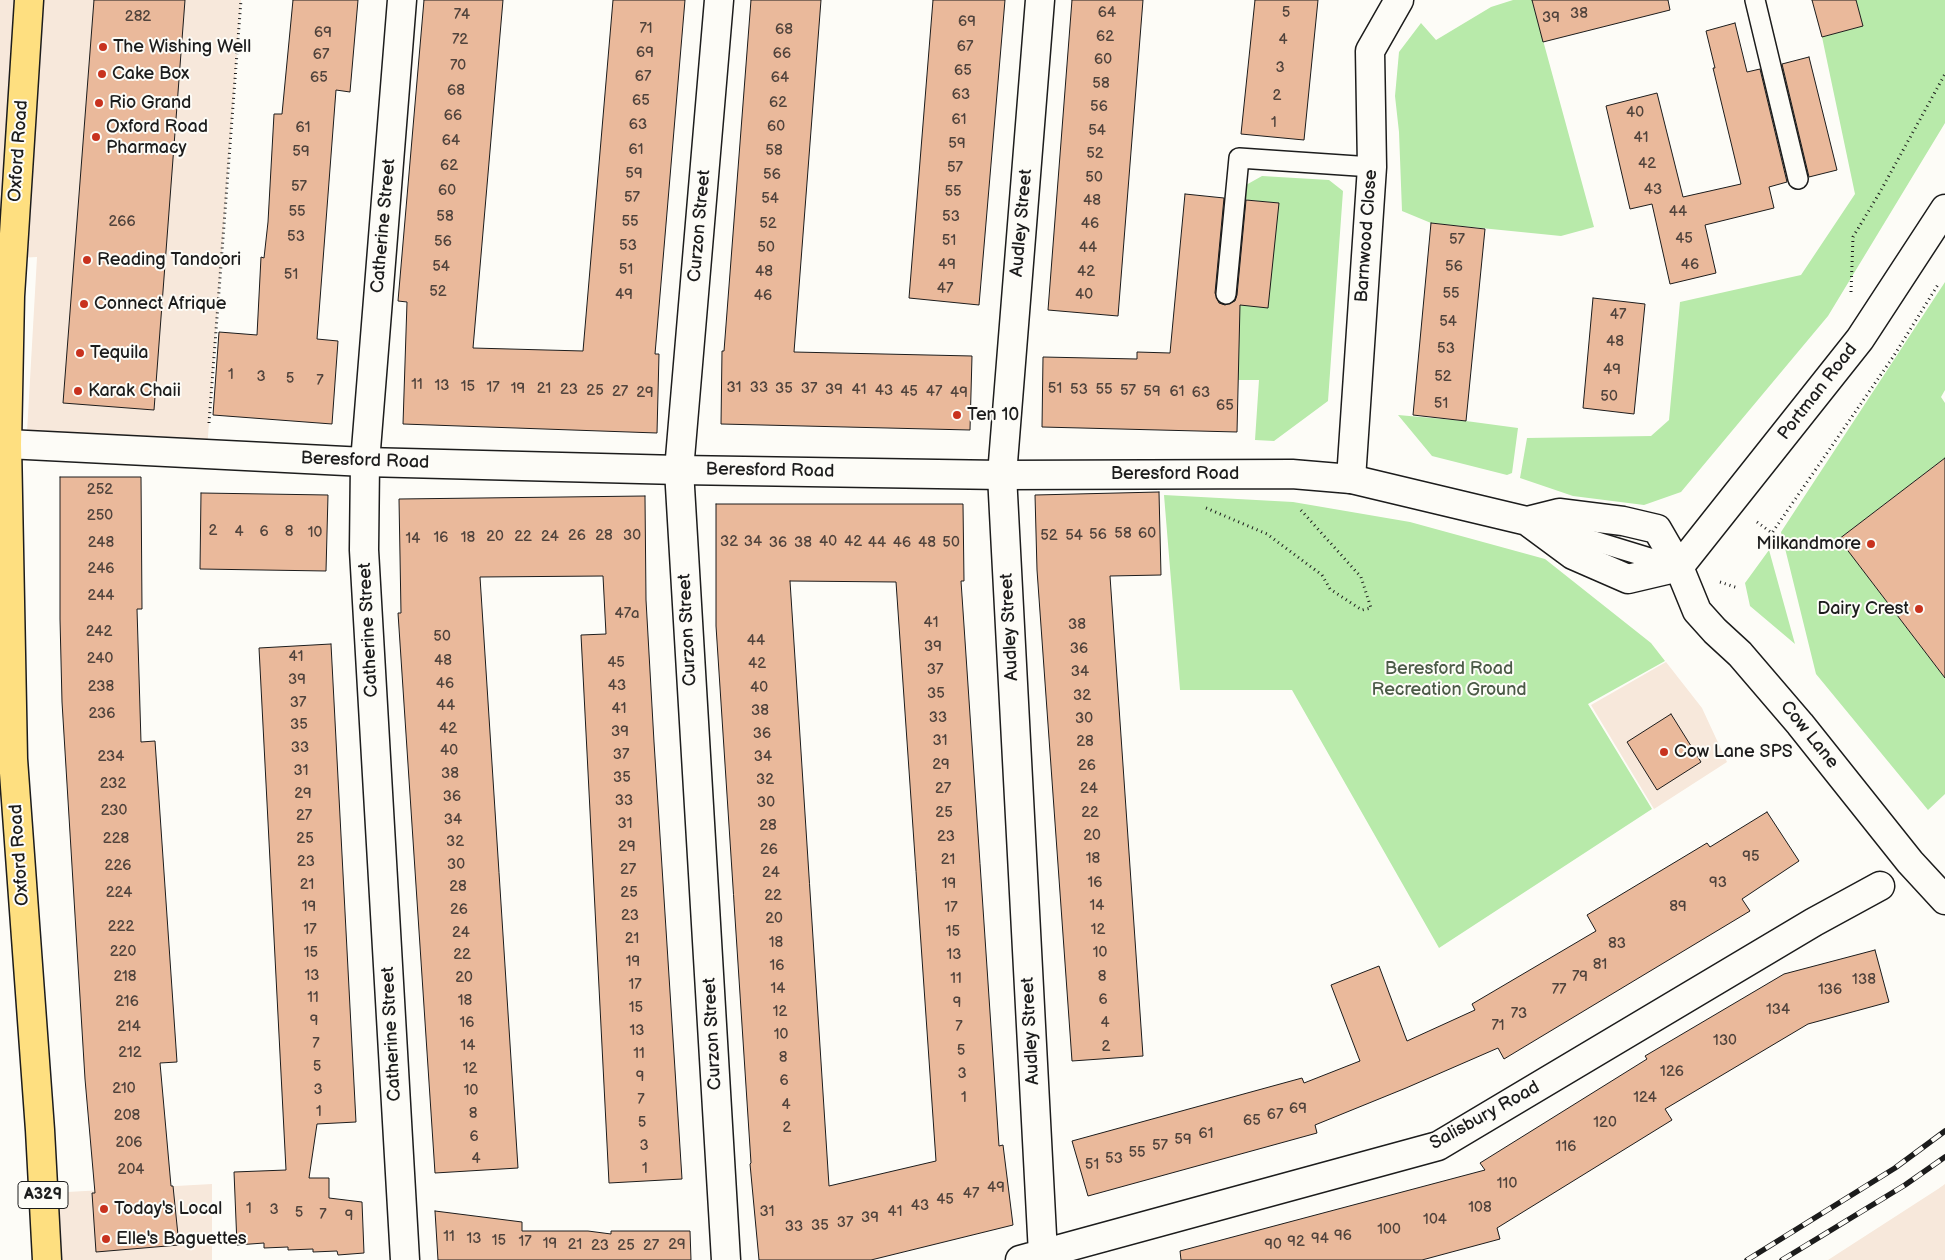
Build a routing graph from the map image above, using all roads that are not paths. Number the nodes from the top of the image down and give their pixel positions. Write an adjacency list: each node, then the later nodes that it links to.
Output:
1 (29, 0): 10 (main road, Oxford Road / A329)
2 (402, 0): 13 (street, Catherine Street)
3 (719, 0): 14 (street, Curzon Street)
4 (1040, 0): 15 (street, Audley Street)
5 (1399, 0): 7 (street, Barnwood Close)
6 (1755, 0): 8 (lane)
7 (1372, 167): 11 (lane); 16 (street, Barnwood Close)
8 (1798, 179)
9 (1945, 209): 18 (street, Portman Road)
10 (5, 294): 12 (main road, Oxford Road / A329)
11 (1226, 294)
12 (7, 444): 13 (street, Beresford Road); 19 (main road, Oxford Road / A329)
13 (365, 462): 14 (street, Beresford Road); 24 (street, Catherine Street)
14 (679, 470): 15 (street, Beresford Road); 25 (street, Curzon Street)
15 (1002, 475): 16 (street, Beresford Road); 22 (street, Audley Street)
16 (1351, 479): 17 (street, Beresford Road)
17 (1527, 521): 18 (street, Beresford Road); 18 (street, Beresford Road)
18 (1679, 567): 21 (street, Cow Lane)
19 (7, 759): 23 (main road, Oxford Road / A329)
20 (1880, 886): 22 (street, Salisbury Road)
21 (1945, 900)
22 (1032, 1257)
23 (47, 1260)
24 (405, 1260)
25 (726, 1260)

